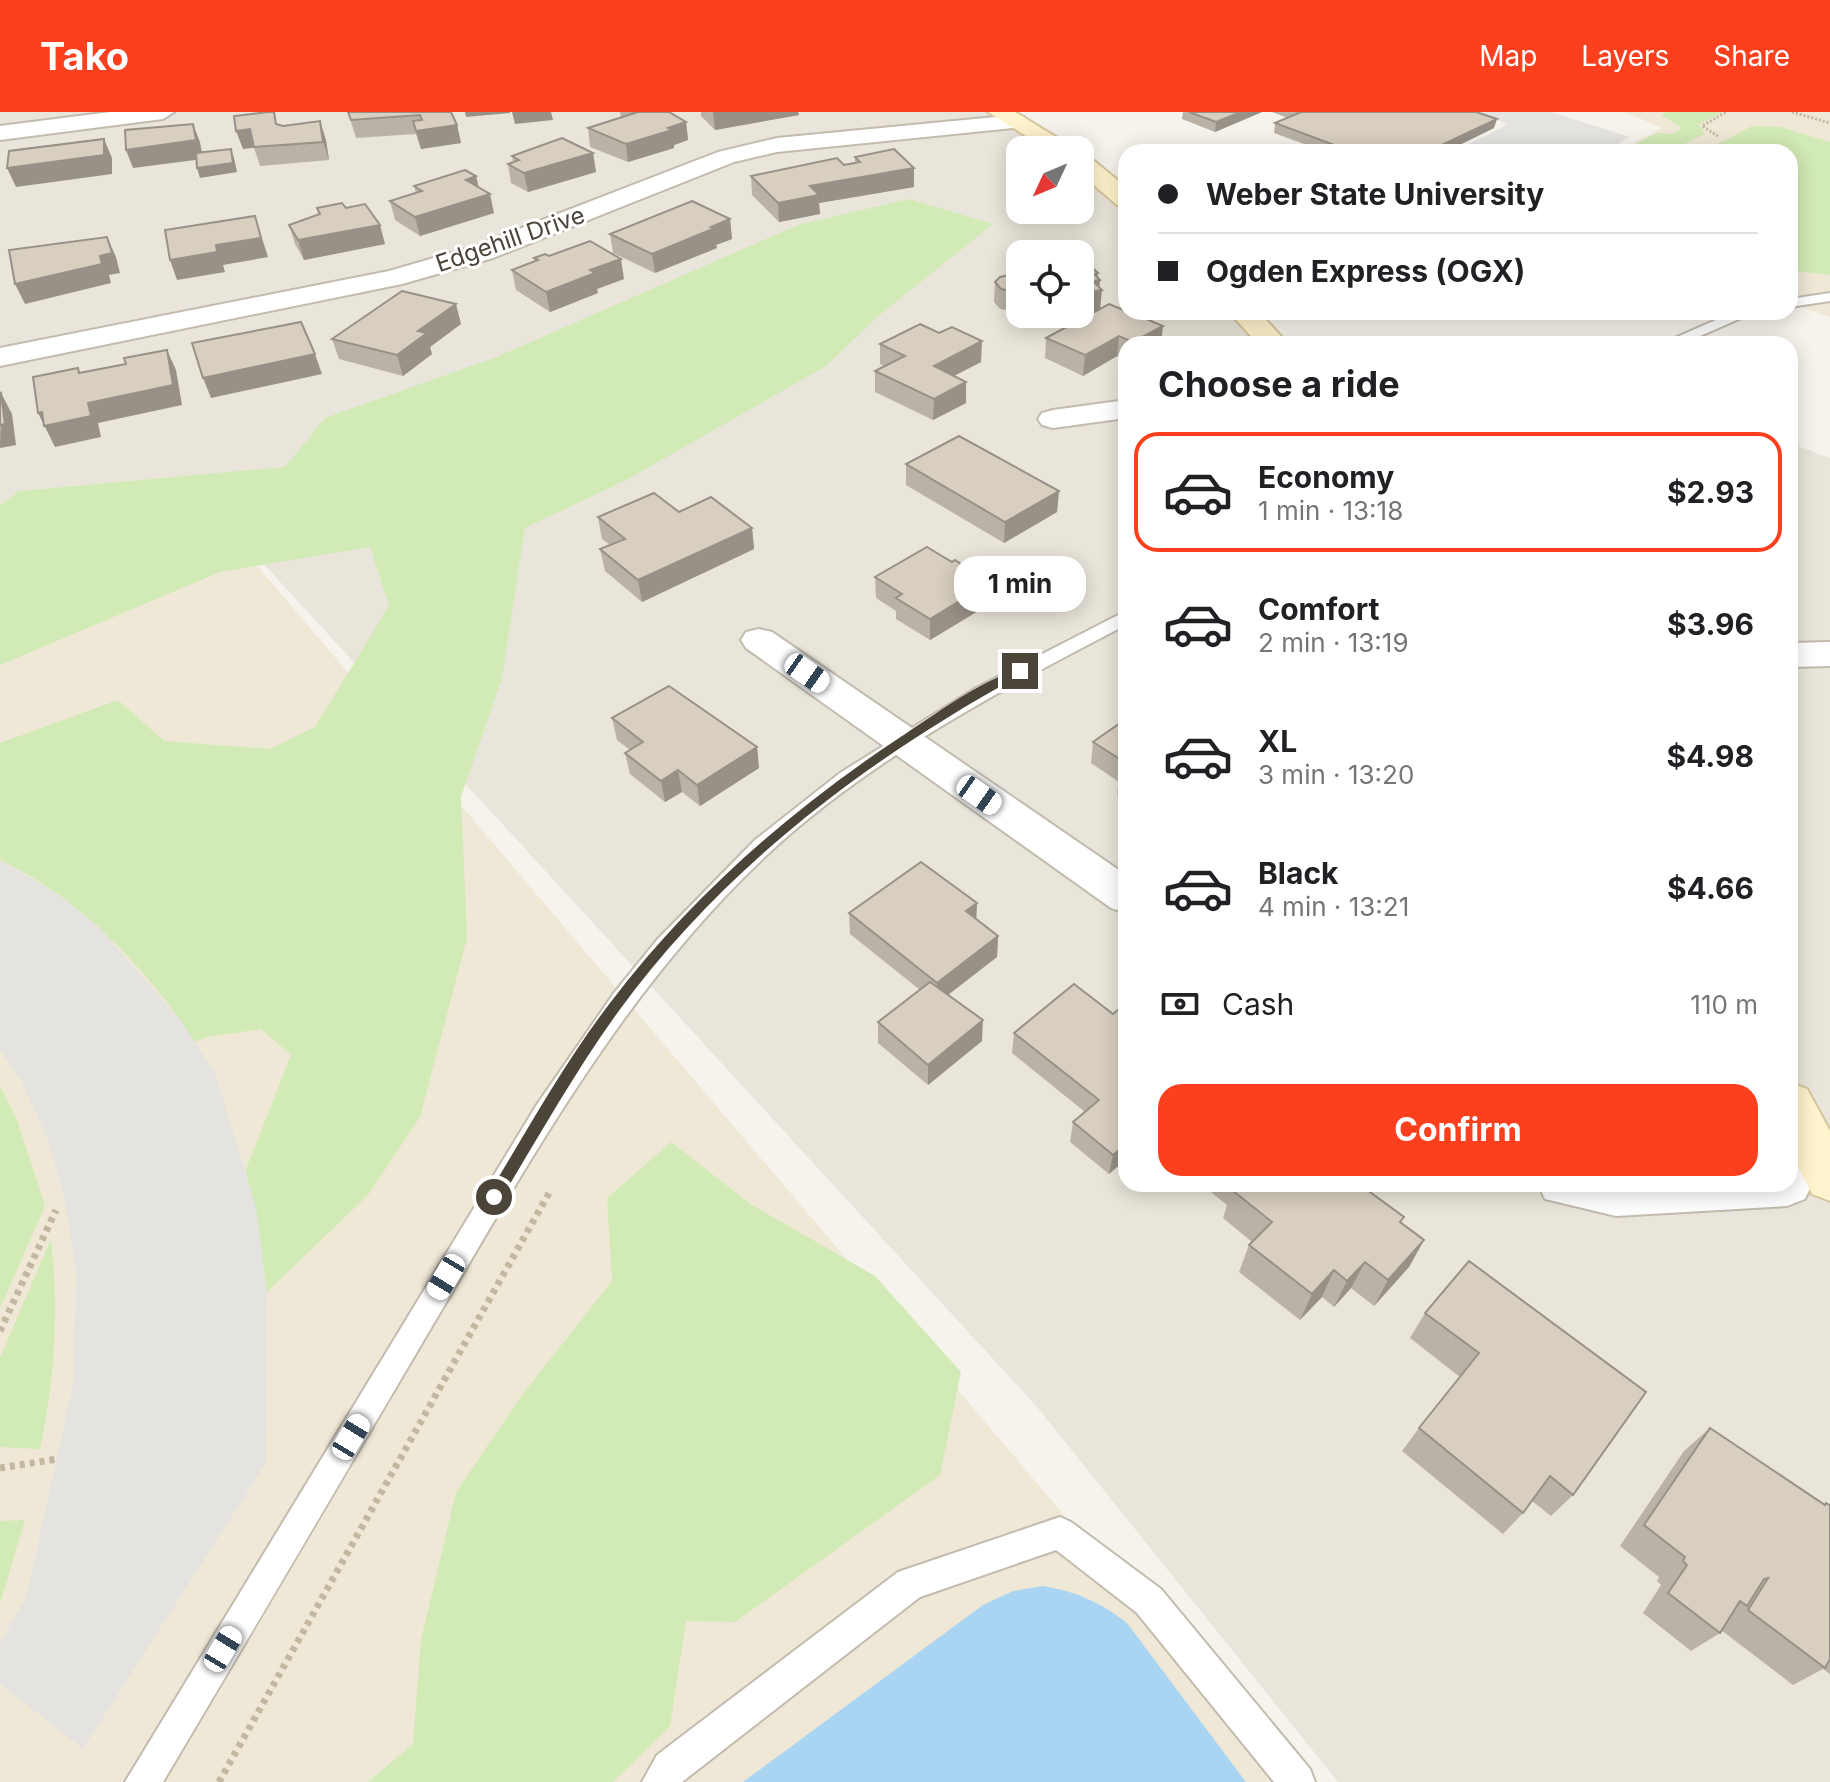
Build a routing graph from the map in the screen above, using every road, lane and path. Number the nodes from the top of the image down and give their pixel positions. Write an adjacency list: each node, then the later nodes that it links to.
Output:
1 (1726, 112): 8 (path)
2 (1792, 112): 5 (path)
3 (150, 113): 6 (street)
4 (1008, 117): 7 (street); 17 (street, Edgehill Drive)
5 (1830, 123)
6 (0, 133)
7 (1041, 136)
8 (1718, 136)
9 (1094, 173): 10 (street)
10 (1118, 193)
11 (1830, 297): 12 (lane)
12 (1798, 302)
13 (1251, 320): 15 (street)
14 (1728, 320): 16 (lane)
15 (1266, 336)
16 (1688, 336)
17 (0, 357)
18 (1118, 410): 19 (street)
19 (1053, 419)
20 (1118, 621): 24 (lane)
21 (759, 640): 24 (street)
22 (1830, 654): 23 (street)
23 (1798, 655)
24 (902, 740): 25 (street); 36 (lane)
25 (1118, 891)
26 (1798, 1118): 27 (street)
27 (1830, 1180): 29 (street)
28 (556, 1182): 37 (path)
29 (1798, 1183)
30 (1605, 1192): 31 (street)
31 (1650, 1192)
32 (56, 1210): 33 (path)
33 (0, 1331)
34 (58, 1459): 35 (path)
35 (0, 1468)
36 (143, 1782)
37 (219, 1782)
38 (660, 1782): 39 (lane)
39 (1297, 1782)

